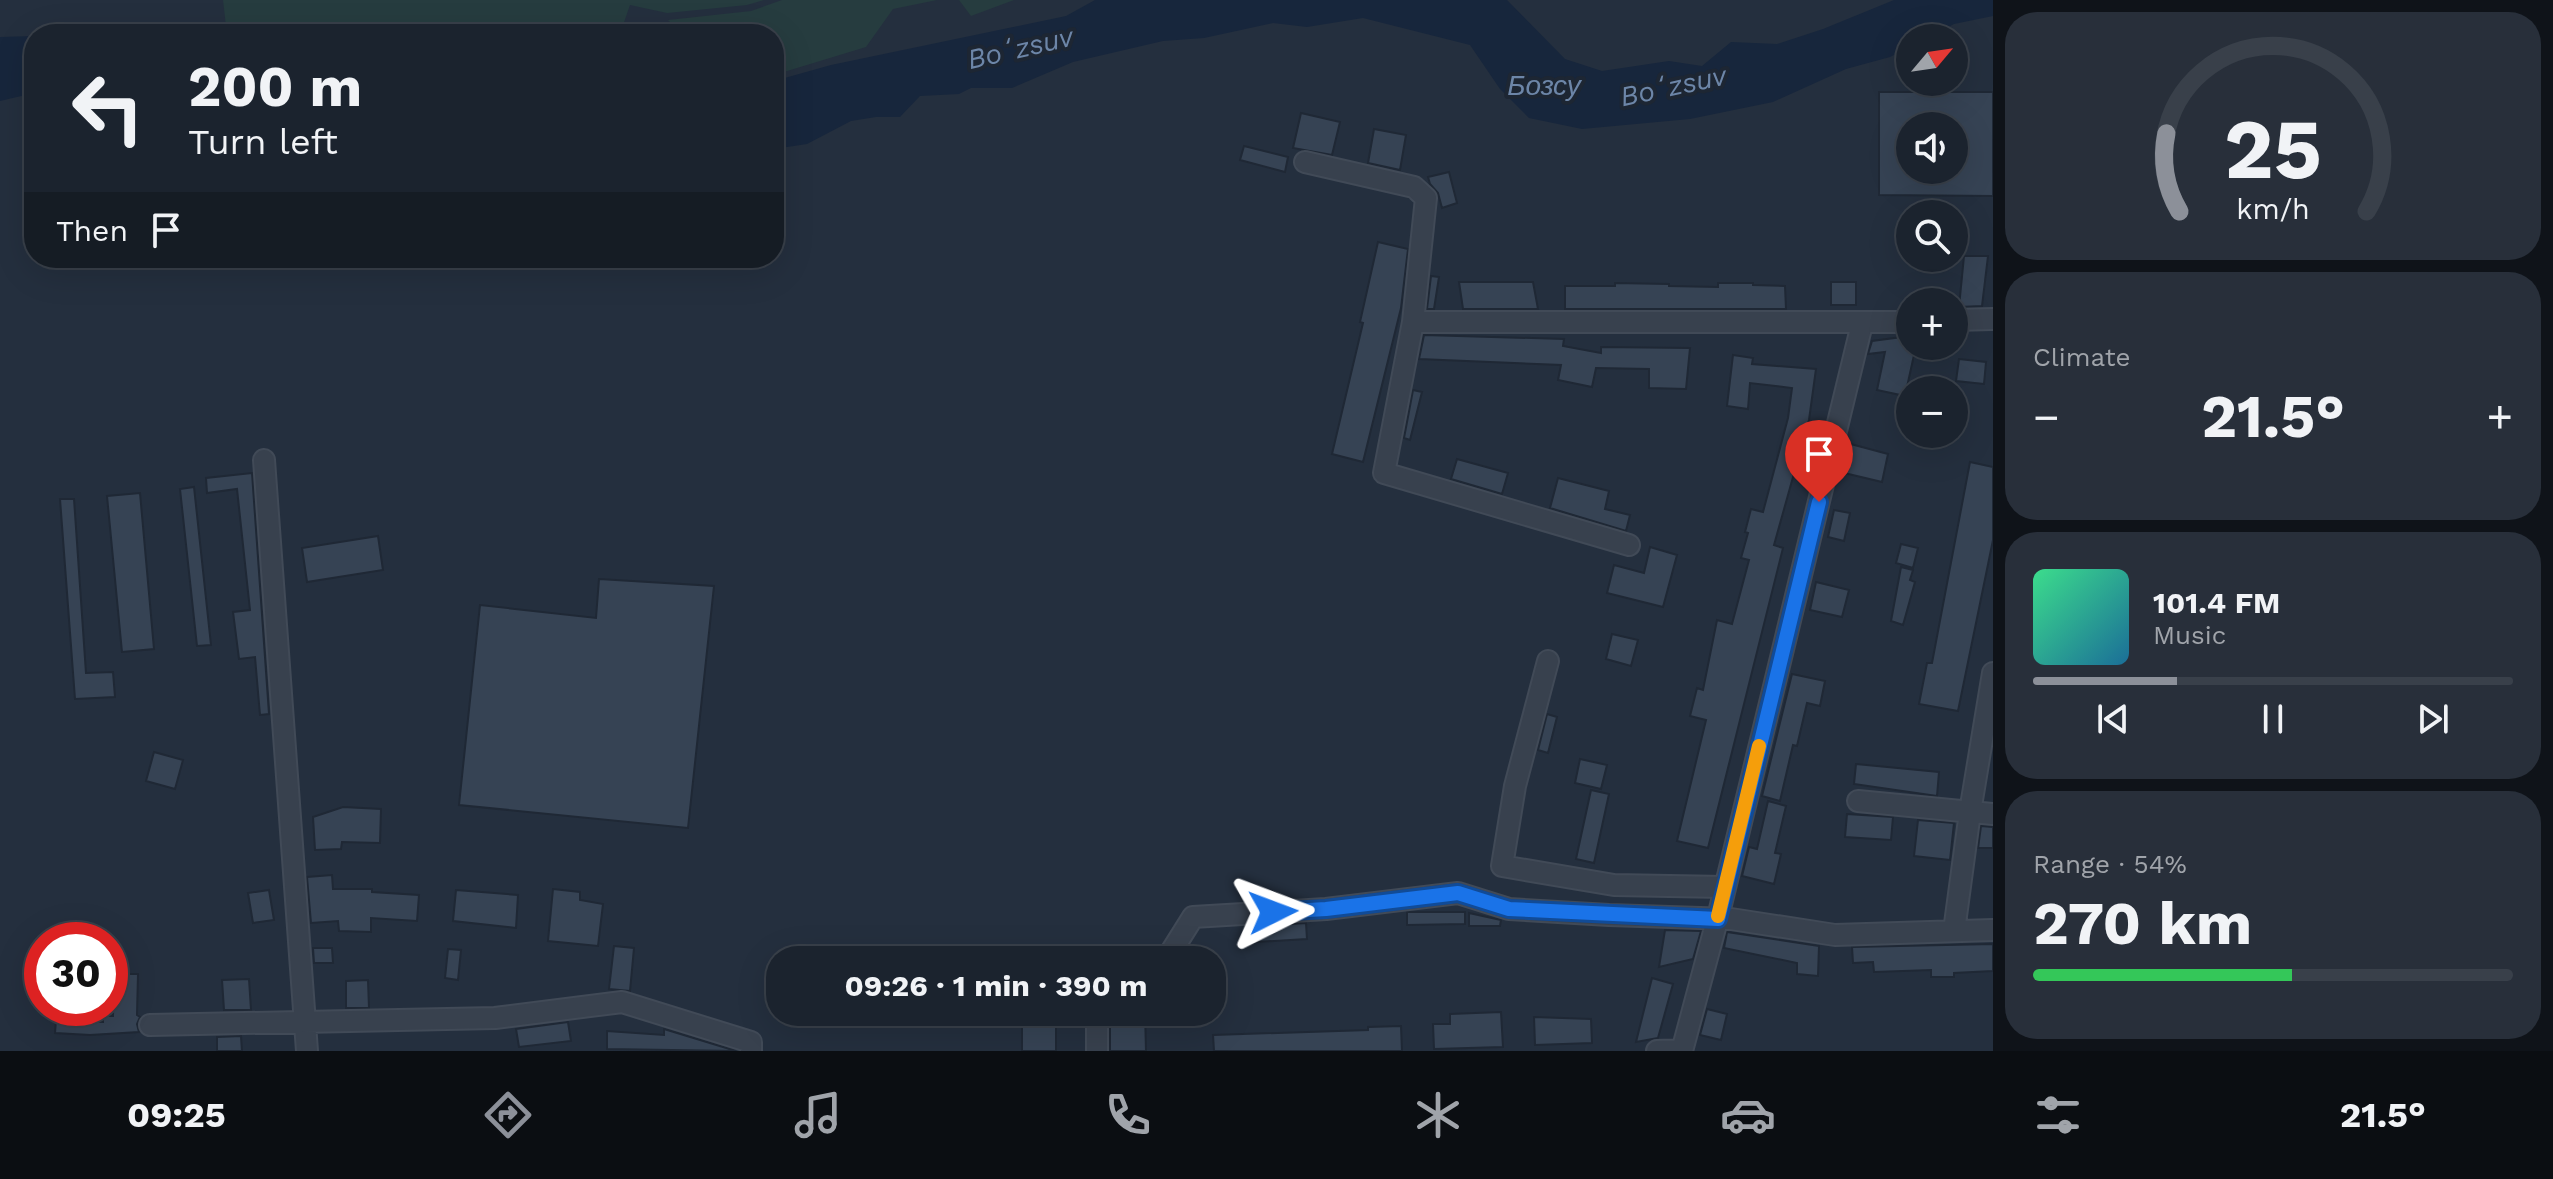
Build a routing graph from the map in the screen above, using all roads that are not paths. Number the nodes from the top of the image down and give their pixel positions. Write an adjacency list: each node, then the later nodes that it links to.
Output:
1 (1305, 162): 4 (street)
2 (1993, 319): 3 (street)
3 (1968, 320)
4 (1413, 322): 6 (street); 8 (street)
5 (1896, 323): 6 (street)
6 (1862, 324): 14 (street)
7 (264, 460): 18 (street)
8 (1629, 545)
9 (1548, 661): 14 (street)
10 (1993, 673): 12 (street)
11 (1858, 801): 12 (street)
12 (1970, 812): 13 (street); 16 (street)
13 (1993, 814)
14 (1721, 905): 16 (street); 17 (street); 21 (street)
15 (1993, 930): 16 (street)
16 (1954, 931)
17 (1175, 946)
18 (305, 1024): 19 (street); 22 (street); 23 (street)
19 (150, 1025)
20 (1097, 1026): 24 (street)
21 (1682, 1050): 25 (street)
22 (307, 1051)
23 (751, 1051)
24 (1097, 1051)
25 (1657, 1051)

